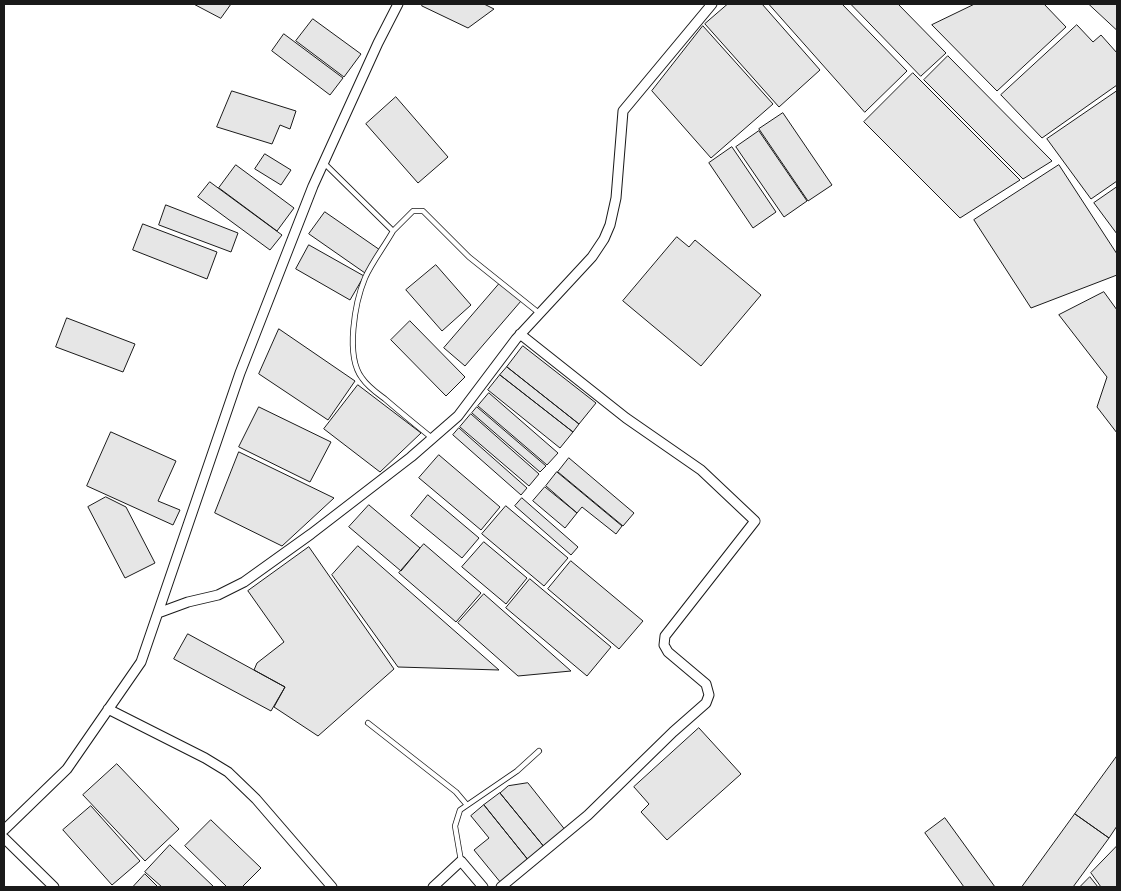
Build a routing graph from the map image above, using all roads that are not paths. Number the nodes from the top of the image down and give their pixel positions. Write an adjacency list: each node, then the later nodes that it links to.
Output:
1 (398, 4): 3 (street)
2 (712, 4): 5 (street)
3 (323, 162): 4 (lane); 8 (street)
4 (393, 232): 5 (lane); 7 (lane)
5 (540, 312): 6 (street)
6 (520, 334): 7 (street); 20 (street)
7 (432, 438): 8 (street)
8 (158, 613): 9 (street)
9 (108, 709): 13 (street); 17 (street)
10 (368, 723): 12 (lane)
11 (539, 751): 12 (lane)
12 (466, 804): 15 (lane)
13 (4, 830)
14 (4, 838): 16 (street)
15 (461, 861): 18 (street); 19 (street)
16 (54, 887)
17 (332, 887)
18 (433, 887)
19 (483, 887)
20 (501, 887)

